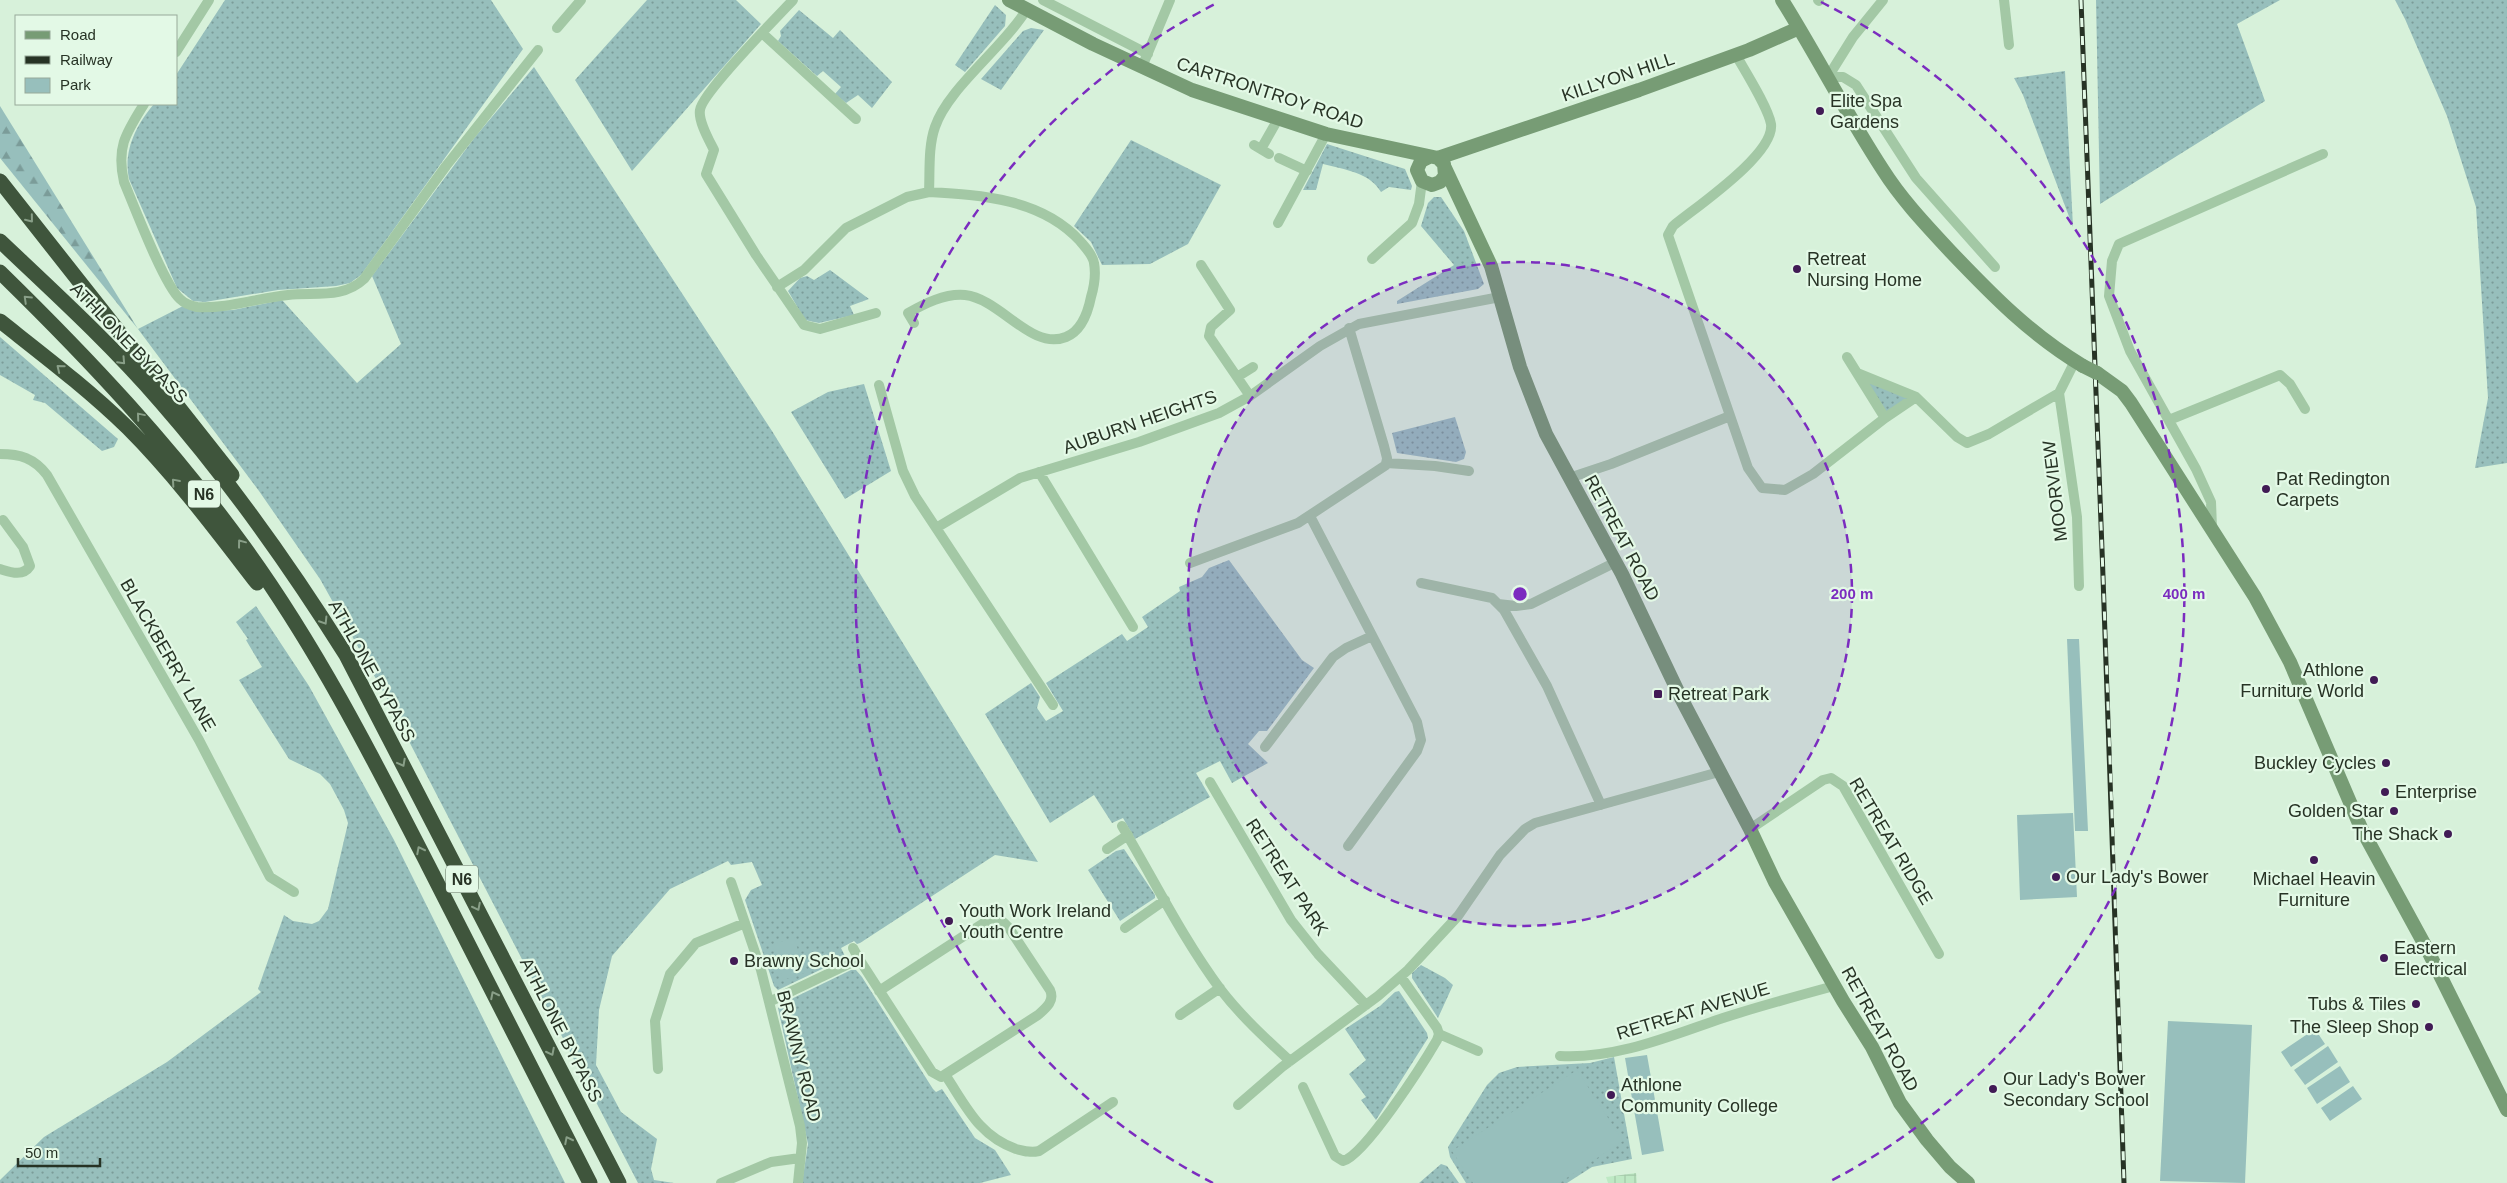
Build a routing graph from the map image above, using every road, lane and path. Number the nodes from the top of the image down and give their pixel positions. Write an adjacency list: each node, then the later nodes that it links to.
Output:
1 (209, 0): 15 (street)
2 (581, 0): 11 (street)
3 (793, 0): 13 (street)
4 (1009, 0): 10 (street, CARTRONTROY ROAD)
5 (1042, 0): 17 (street)
6 (1170, 0): 17 (street)
7 (1782, 0): 12 (street)
8 (1883, 0): 20 (street)
9 (2004, 0): 14 (street)
10 (1027, 9): 19 (street, CARTRONTROY ROAD); 29 (street)
11 (557, 28)
12 (1799, 28): 18 (street, KILLYON HILL); 20 (street)
13 (762, 33): 22 (street); 36 (street)
14 (2009, 45)
15 (178, 49)
16 (538, 50): 21 (street)
17 (1148, 54): 19 (street)
18 (1736, 55): 26 (street, KILLYON HILL); 52 (street)
19 (1142, 68): 23 (street, CARTRONTROY ROAD)
20 (1828, 77): 34 (street); 43 (street)
21 (143, 105)
22 (856, 119)
23 (1278, 119): 24 (street, CARTRONTROY ROAD); 27 (street)
24 (1326, 134): 26 (street, CARTRONTROY ROAD); 27 (street)
25 (2324, 154): 54 (street)
26 (1435, 168): 32 (street); 37 (street, RETREAT ROAD)
27 (1307, 171): 30 (street)
28 (0, 181): 67 (highway, N6, one-way to 67)
29 (929, 192): 36 (street); 40 (street)
30 (1278, 223)
31 (0, 241): 67 (highway, ATHLONE BYPASS / N6, one-way to 67)
32 (1372, 259)
33 (1200, 265): 46 (street)
34 (1995, 267)
35 (0, 272): 75 (highway, N6, one-way to 35)
36 (777, 287): 38 (street)
37 (1500, 297): 41 (street, AUBURN HEIGHTS); 59 (street, RETREAT ROAD)
38 (876, 312)
39 (0, 320): 75 (highway, N6, one-way to 39)
40 (914, 323)
41 (1349, 328): 49 (street, AUBURN HEIGHTS); 56 (street)
42 (1847, 357): 45 (street)
43 (2079, 363): 48 (street); 63 (street, bridge)
44 (1253, 367): 46 (street)
45 (1857, 373): 50 (street); 53 (street)
46 (1237, 377): 49 (street)
47 (879, 385): 62 (street)
48 (2059, 393): 50 (street); 69 (street, MOORVIEW)
49 (1250, 396): 57 (street, AUBURN HEIGHTS)
50 (1916, 398): 53 (street)
51 (2305, 409): 54 (street)
52 (1730, 416): 53 (street); 59 (street)
53 (1885, 418)
54 (2169, 420): 63 (street)
55 (0, 454): 83 (street, BLACKBERRY LANE)
56 (1386, 463): 58 (street); 60 (street)
57 (1039, 472): 62 (street, AUBURN HEIGHTS); 71 (street)
58 (1469, 472)
59 (1569, 478): 64 (street, RETREAT ROAD)
60 (1310, 516): 65 (street); 72 (street)
61 (3, 520): 66 (street)
62 (936, 528): 73 (street)
63 (2212, 528): 106 (street)
64 (1616, 562): 70 (street); 76 (street, RETREAT ROAD)
65 (1190, 564)
66 (0, 569)
67 (298, 579): 109 (highway, ATHLONE BYPASS / N6, one-way to 109)
68 (1421, 583): 70 (street)
69 (2079, 586)
70 (1498, 604): 78 (street)
71 (1133, 627)
72 (1372, 636): 74 (street); 80 (street)
73 (1052, 705)
74 (1264, 747)
75 (368, 748): 108 (highway, N6, one-way to 75)
76 (1719, 772): 78 (street); 79 (street, RETREAT ROAD)
77 (1210, 782): 95 (street, RETREAT PARK)
78 (1601, 805): 90 (street)
79 (1750, 830): 88 (street, RETREAT RIDGE); 91 (street, RETREAT ROAD)
80 (1348, 846)
81 (1107, 848): 84 (street)
82 (731, 882): 85 (street, BRAWNY ROAD)
83 (294, 892)
84 (1165, 900): 86 (street); 92 (street)
85 (745, 923): 94 (street, BRAWNY ROAD); 101 (street)
86 (1125, 928)
87 (853, 948): 89 (street)
88 (1939, 954)
89 (859, 959): 93 (street); 94 (street)
90 (1401, 977): 95 (street); 97 (street)
91 (1834, 986): 99 (street, RETREAT AVENUE); 112 (street, RETREAT ROAD)
92 (1220, 988): 96 (street); 100 (street)
93 (879, 991): 102 (street); 102 (street)
94 (769, 1002): 107 (street, BRAWNY ROAD)
95 (1366, 1004): 100 (street)
96 (1180, 1015)
97 (1439, 1034): 98 (street); 103 (street)
98 (1478, 1051)
99 (1560, 1056)
100 (1290, 1061): 105 (street)
101 (658, 1069)
102 (946, 1076): 104 (street)
103 (1303, 1087)
104 (1113, 1102)
105 (1238, 1105)
106 (2507, 1110)
107 (800, 1158): 110 (street); 111 (street, BRAWNY ROAD)
108 (590, 1183)
109 (619, 1183)
110 (721, 1183)
111 (798, 1183)
112 (1968, 1183)

